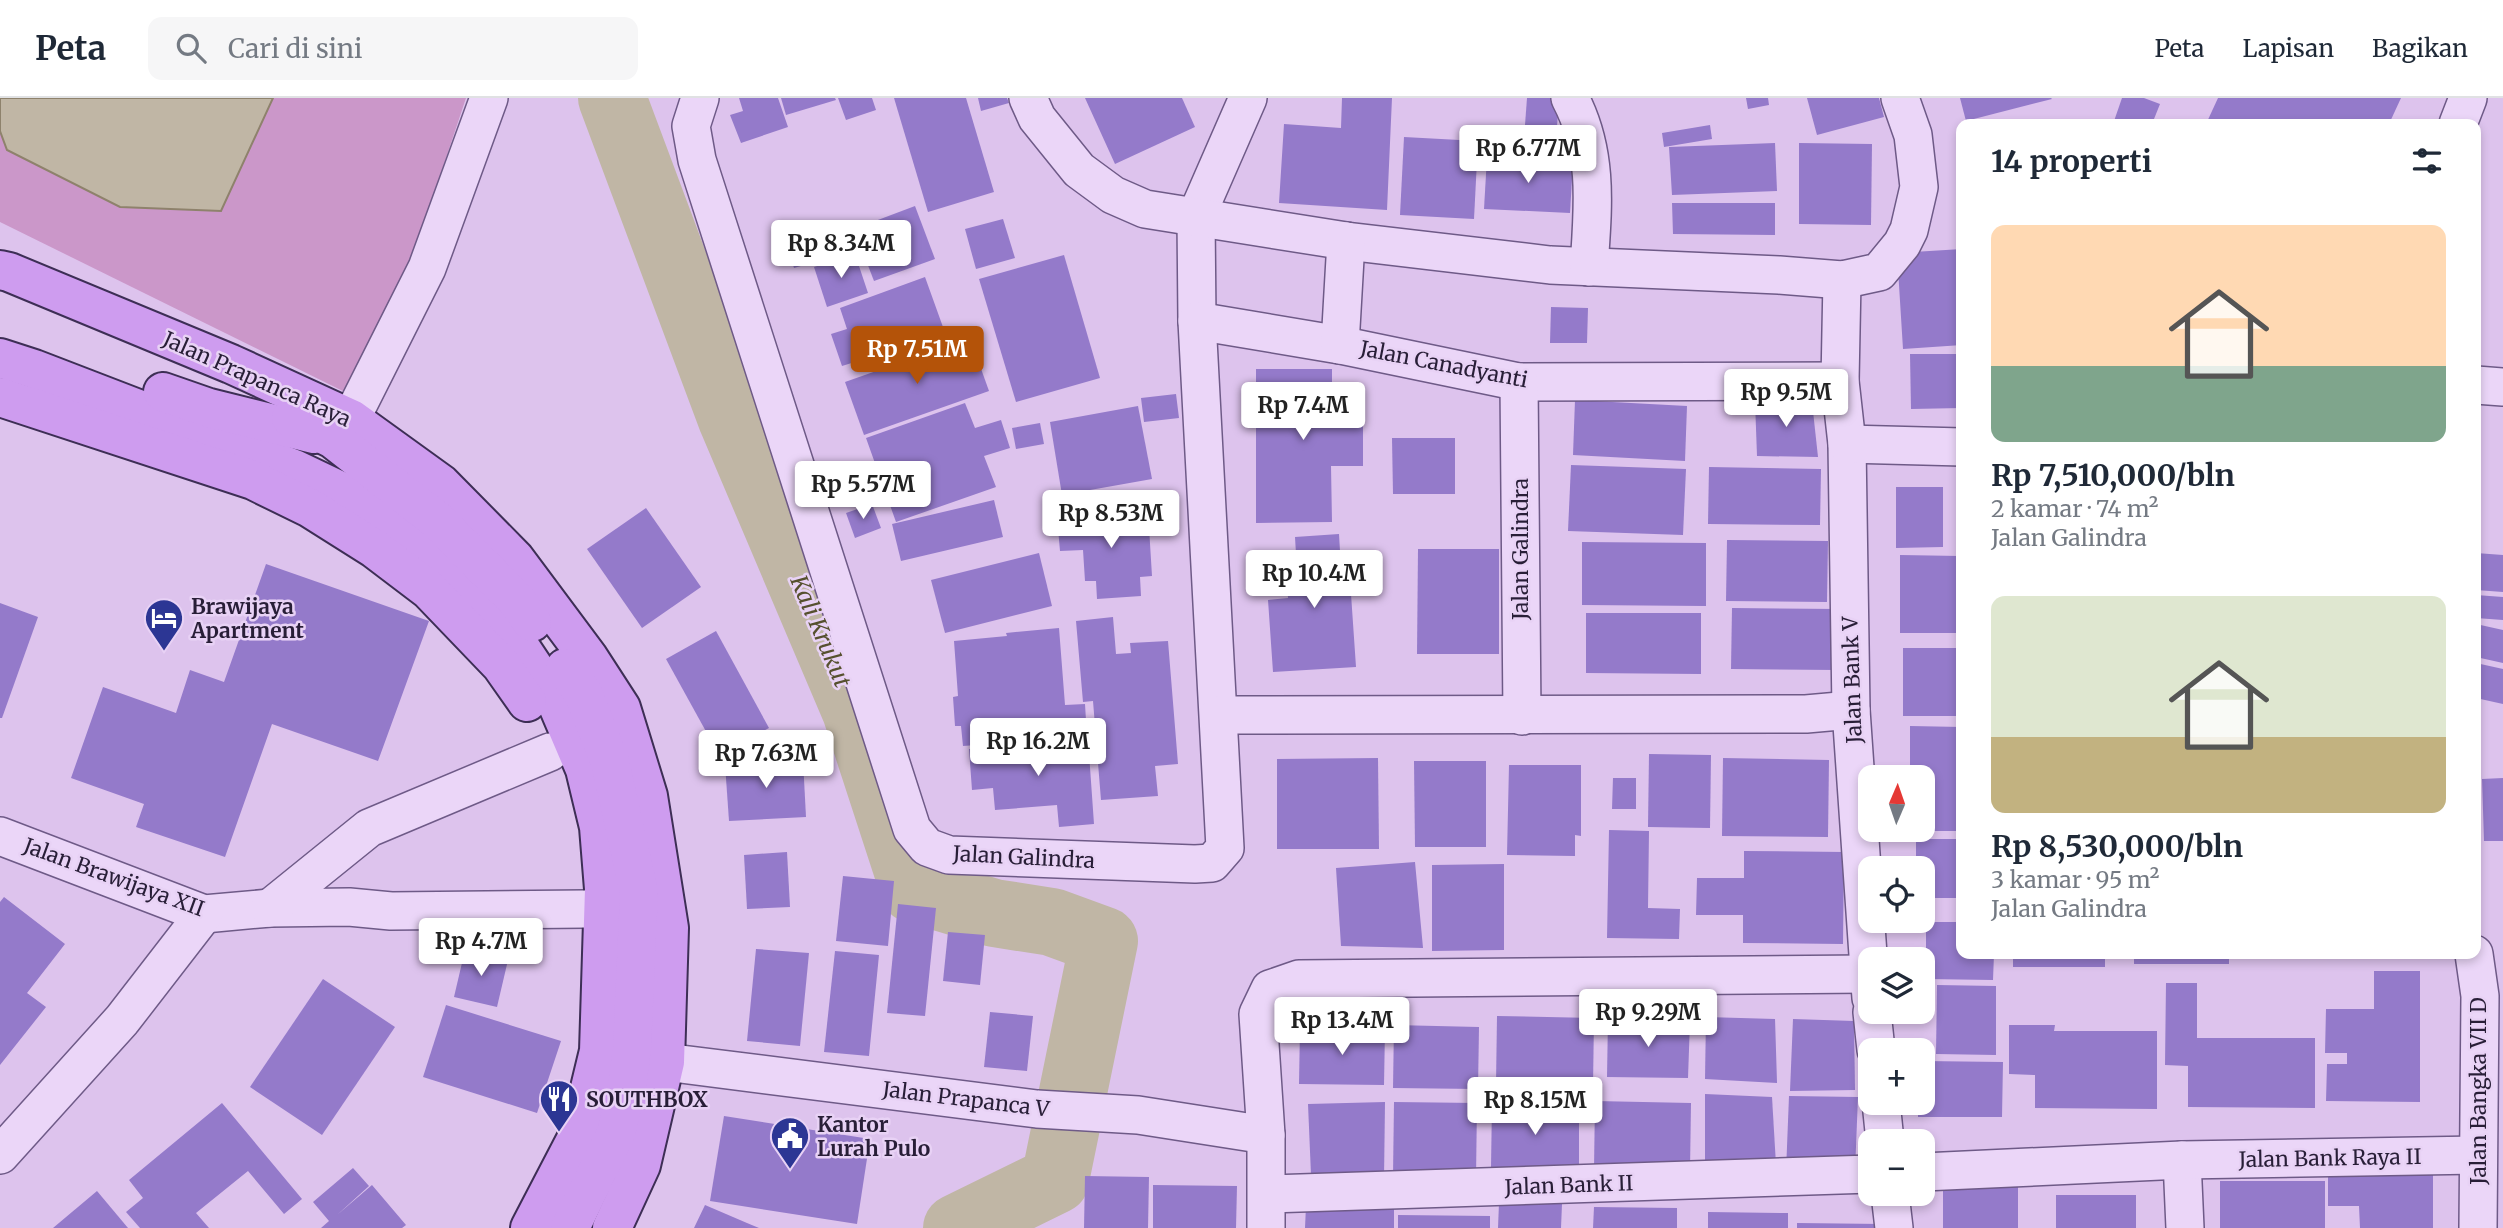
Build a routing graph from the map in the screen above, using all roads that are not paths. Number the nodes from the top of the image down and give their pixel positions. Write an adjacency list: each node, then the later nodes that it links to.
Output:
1 (489, 98): 24 (street)
2 (701, 98): 28 (street, Jalan Galindra)
3 (1028, 98): 9 (street)
4 (1248, 98): 9 (street)
5 (1570, 98): 11 (street)
6 (1900, 98): 13 (street)
7 (2468, 98): 8 (street)
8 (2460, 119)
9 (1196, 217): 10 (street); 15 (street)
10 (1346, 241): 11 (street); 17 (street)
11 (1589, 267): 13 (street)
12 (0, 270): 24 (main road, Jalan Prapanca Raya)
13 (1842, 280): 19 (street, Jalan Bank V)
14 (0, 293): 24 (main road)
15 (1197, 321): 17 (street, Jalan Canadyanti); 28 (street, Jalan Galindra)
16 (0, 332): 24 (main road)
17 (1340, 345): 20 (street, Jalan Canadyanti)
18 (0, 358): 50 (main road)
19 (1840, 381): 20 (street, Jalan Canadyanti); 25 (street, Jalan Bank V)
20 (1519, 382): 29 (street, Jalan Galindra)
21 (2481, 385): 22 (street)
22 (2503, 387)
23 (0, 397): 30 (main road)
24 (342, 429): 40 (main road, Jalan Prapanca Raya); 51 (main road)
25 (1846, 433): 26 (street); 27 (street, Jalan Bank V)
26 (1956, 446)
27 (1851, 710): 29 (street); 37 (street, Jalan Bank V)
28 (1219, 715): 29 (street)
29 (1522, 716)
30 (550, 752): 32 (street); 33 (main road)
31 (0, 836): 34 (street, Jalan Brawijaya XII)
32 (270, 908): 33 (street, Jalan Brawijaya XII); 34 (street, Jalan Brawijaya XII)
33 (585, 909): 49 (main road)
34 (204, 914): 42 (street)
35 (2481, 942): 36 (street)
36 (2503, 942)
37 (1867, 947)
38 (2475, 959): 43 (street, Jalan Bangka VII D)
39 (1858, 987): 41 (street)
40 (665, 1062): 41 (street, Jalan Prapanca V); 52 (main road, Jalan Prapanca Raya)
41 (1266, 1135): 48 (street)
42 (0, 1155)
43 (2478, 1155): 44 (street, Jalan Bank Raya II); 55 (street, Jalan Bangka VII D)
44 (2182, 1160): 45 (street, Jalan Bank Raya II); 54 (street)
45 (1935, 1171)
46 (1858, 1175): 48 (street, Jalan Bank II)
47 (1891, 1206): 53 (street)
48 (1266, 1211)
49 (504, 1228)
50 (530, 1228)
51 (570, 1228)
52 (612, 1228)
53 (1894, 1228)
54 (2185, 1228)
55 (2478, 1228)

